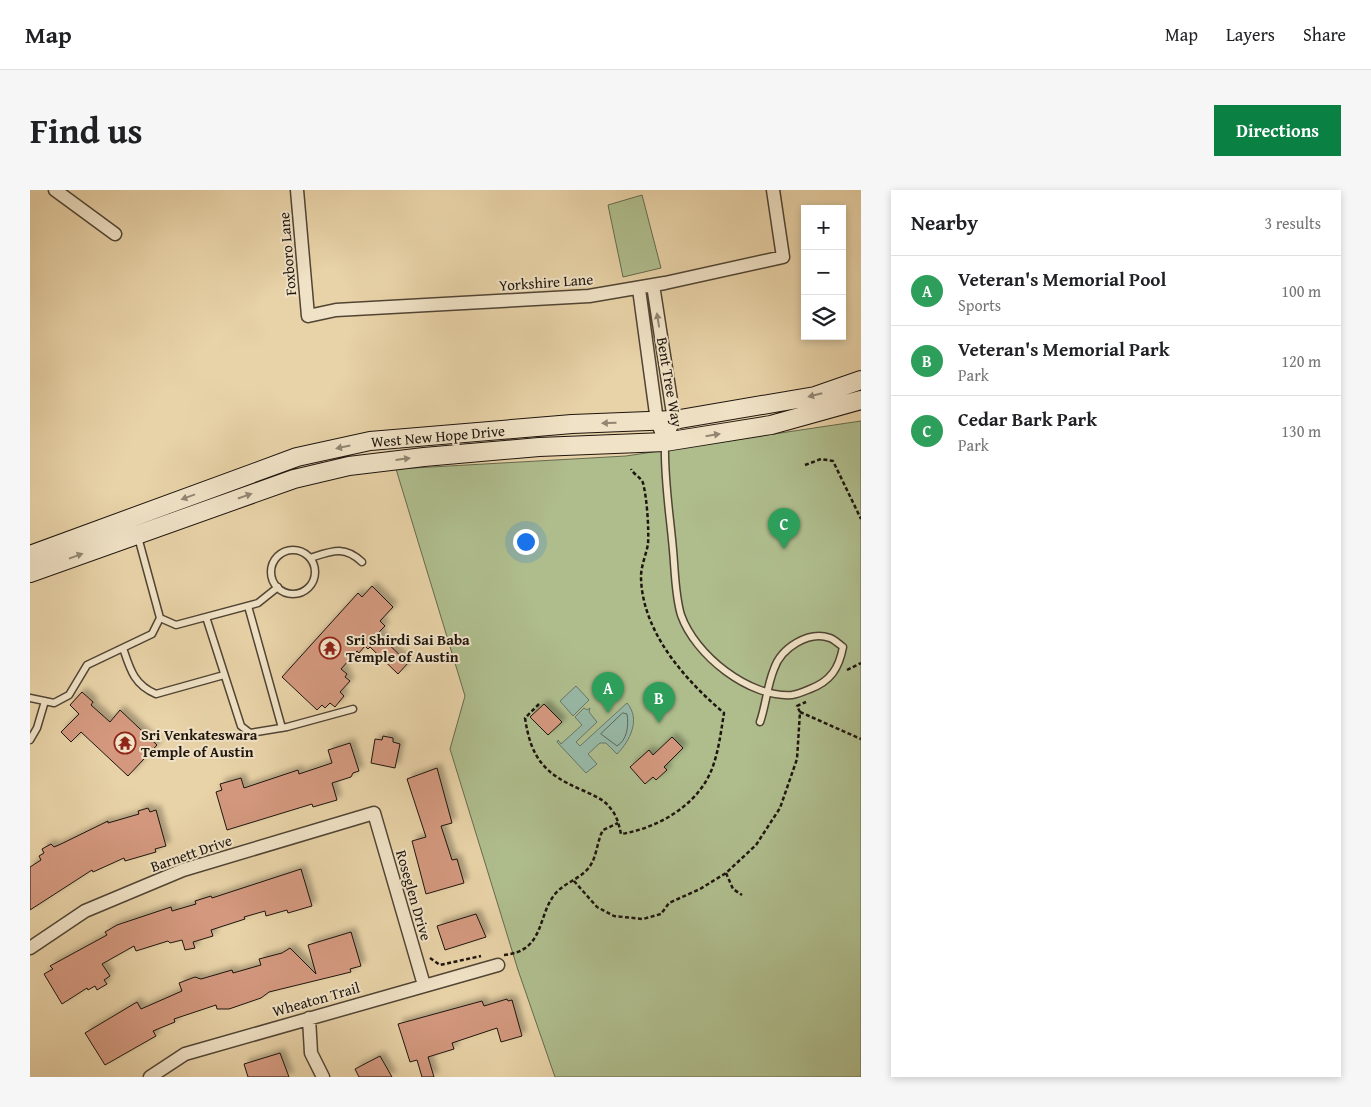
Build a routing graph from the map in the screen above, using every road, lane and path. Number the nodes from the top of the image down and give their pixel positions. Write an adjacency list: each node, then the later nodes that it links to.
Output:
1 (55, 190): 4 (street)
2 (298, 190): 7 (street, Foxboro Lane)
3 (773, 190): 5 (street, Yorkshire Lane)
4 (115, 234)
5 (653, 286): 6 (street, Yorkshire Lane); 10 (street, Bent Tree Way, one-way to 5)
6 (638, 289): 7 (street, Yorkshire Lane); 10 (street, Bent Tree Way)
7 (308, 316)
8 (861, 380): 10 (main road, West New Hope Drive, one-way to 10)
9 (861, 400): 11 (main road, West New Hope Drive, one-way to 9)
10 (666, 421): 11 (street, Bent Tree Way); 16 (main road, West New Hope Drive, one-way to 16)
11 (665, 442): 15 (main road, West New Hope Drive, one-way to 11); 26 (lane)
12 (805, 465): 14 (path)
13 (631, 469): 36 (path)
14 (861, 519)
15 (138, 534): 19 (main road, West New Hope Drive, one-way to 15); 23 (lane)
16 (30, 555)
17 (310, 558): 18 (lane); 20 (lane); 20 (lane)
18 (362, 562)
19 (30, 573)
20 (278, 587): 21 (lane)
21 (248, 606): 22 (lane); 32 (lane)
22 (206, 617): 23 (lane); 25 (lane)
23 (160, 618): 24 (lane)
24 (124, 648): 25 (lane); 28 (lane)
25 (224, 675): 32 (lane)
26 (769, 693): 26 (lane); 31 (lane)
27 (30, 698): 28 (lane)
28 (45, 701): 34 (lane)
29 (539, 704): 36 (path)
30 (353, 709): 32 (lane)
31 (760, 722)
32 (282, 728)
33 (861, 739): 37 (path)
34 (30, 740)
35 (374, 813): 40 (street, Barnett Drive); 44 (street, Roseglen Drive)
36 (618, 823): 38 (path)
37 (726, 873): 38 (path); 39 (path)
38 (574, 881): 43 (path)
39 (742, 895)
40 (30, 948)
41 (488, 955): 42 (path)
42 (425, 958)
43 (498, 960): 44 (street, Wheaton Trail)
44 (424, 985): 45 (street, Wheaton Trail)
45 (310, 1018): 46 (street, Wheaton Trail); 47 (street)
46 (150, 1077)
47 (323, 1077)

